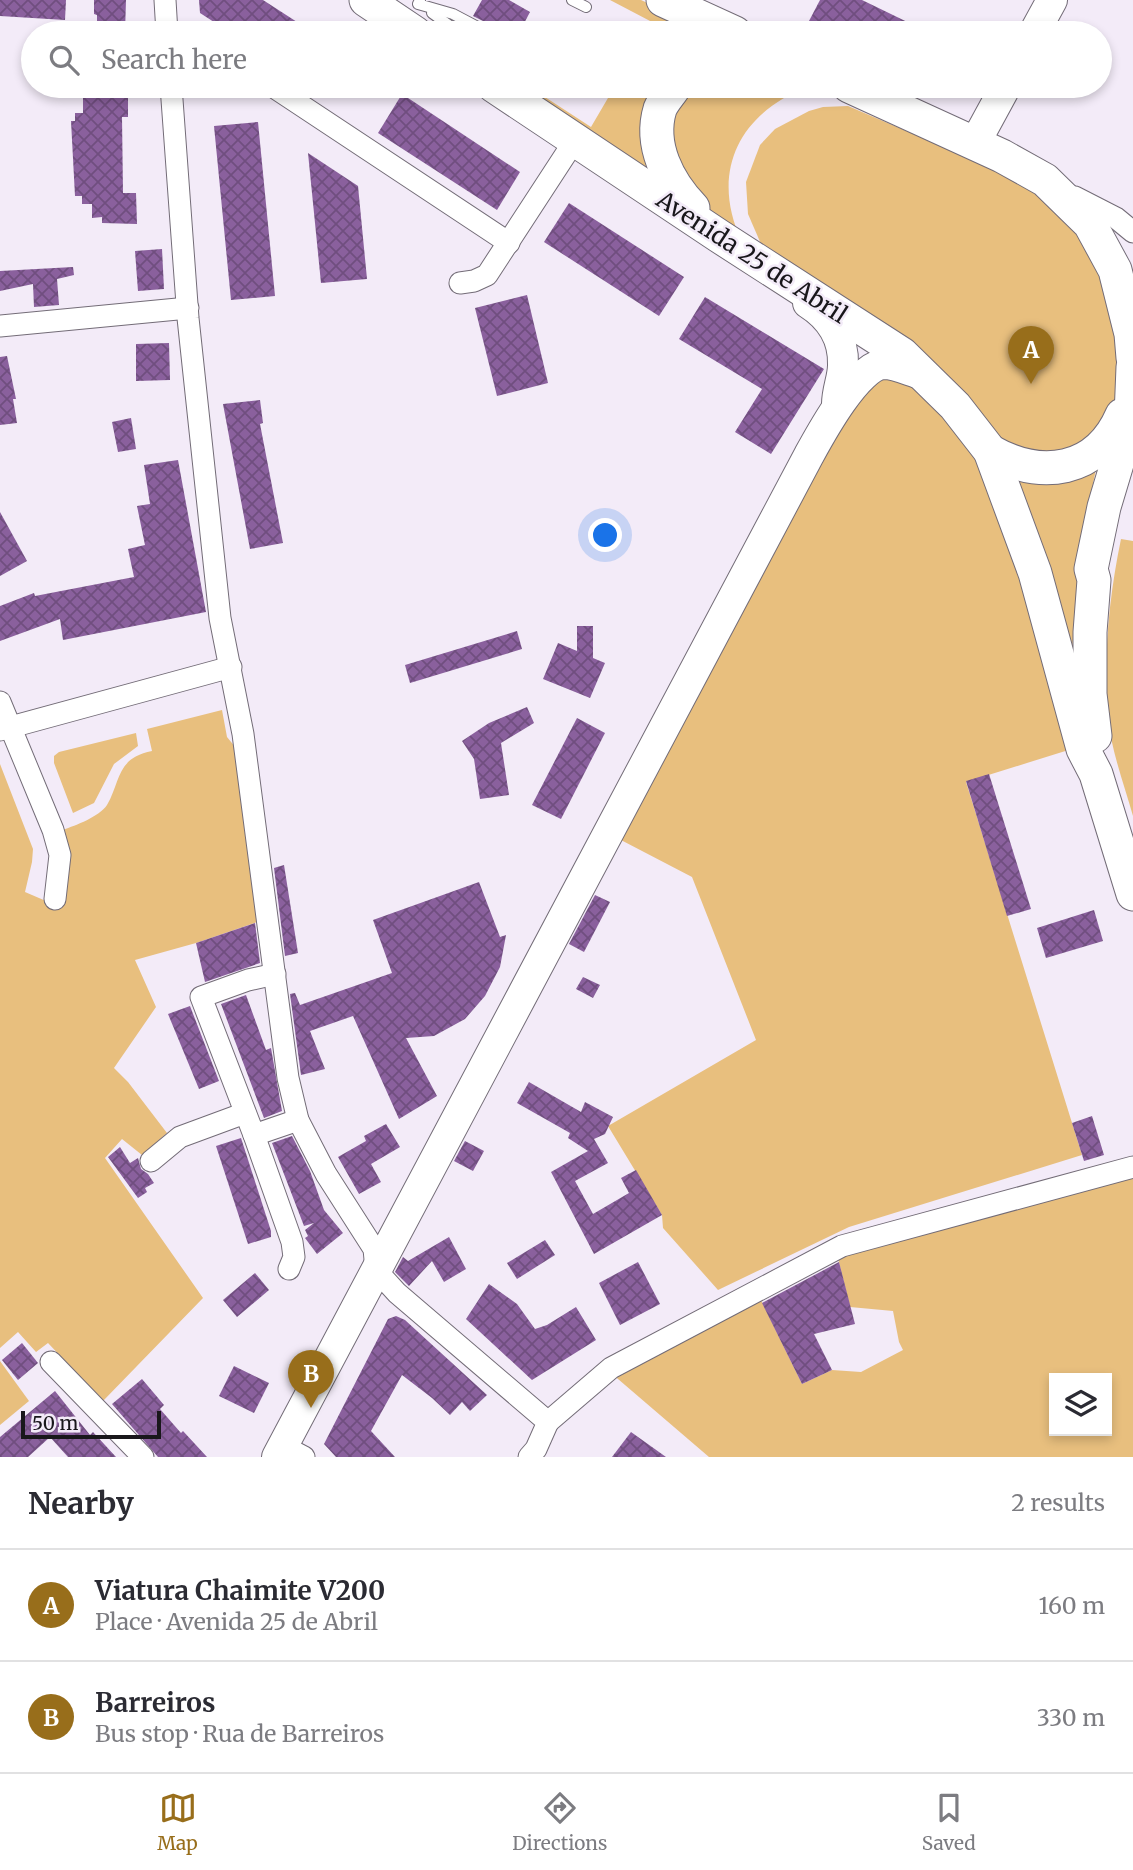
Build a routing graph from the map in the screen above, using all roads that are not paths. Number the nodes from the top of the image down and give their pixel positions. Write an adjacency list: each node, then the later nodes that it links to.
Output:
1 (165, 0): 8 (street)
2 (366, 0): 7 (main road)
3 (572, 0): 6 (lane)
4 (663, 0): 11 (main road)
5 (1052, 0): 12 (main road)
6 (586, 7)
7 (416, 9): 9 (lane); 10 (lane)
8 (166, 21)
9 (445, 21)
10 (466, 21)
11 (709, 21)
12 (1041, 21)
13 (172, 98): 27 (street)
14 (290, 98): 24 (street)
15 (515, 98): 19 (main road, Avenida 25 de Abril)
16 (667, 98): 23 (main road)
17 (876, 98): 20 (main road, Avenida 25 de Abril)
18 (999, 98): 20 (main road)
19 (575, 140): 23 (main road, Avenida 25 de Abril); 24 (street)
20 (975, 143): 21 (main road, Avenida 25 de Abril)
21 (1045, 180): 22 (street); 29 (main road, Avenida 25 de Abril)
22 (1133, 232)
23 (719, 236): 25 (main road, Avenida 25 de Abril)
24 (509, 243): 26 (street)
25 (767, 265): 30 (main road, Avenida 25 de Abril); 31 (main road)
26 (460, 283)
27 (188, 308): 28 (street); 35 (street)
28 (0, 326)
29 (1132, 372): 32 (main road, Avenida 25 de Abril); 34 (main road, Avenida 25 de Abril)
30 (921, 374): 31 (main road); 32 (main road, Avenida 25 de Abril)
31 (837, 405): 48 (main road)
32 (990, 451): 38 (main road, Avenida 25 de Abril)
33 (1133, 462): 34 (main road)
34 (1094, 580): 38 (main road, Avenida 25 de Abril)
35 (231, 667): 37 (street); 41 (street)
36 (0, 702): 37 (street)
37 (5, 728): 40 (street)
38 (1096, 774): 39 (main road, Avenida 25 de Abril)
39 (1133, 894)
40 (55, 899)
41 (275, 974): 42 (street); 43 (street)
42 (244, 1113): 44 (street); 45 (street)
43 (299, 1119): 44 (street); 48 (street)
44 (254, 1135): 47 (street)
45 (151, 1161)
46 (1133, 1167): 50 (street)
47 (289, 1269)
48 (376, 1270): 50 (street); 51 (main road)
49 (51, 1362): 52 (street)
50 (548, 1422): 53 (street)
51 (288, 1453)
52 (143, 1457)
53 (529, 1457)

